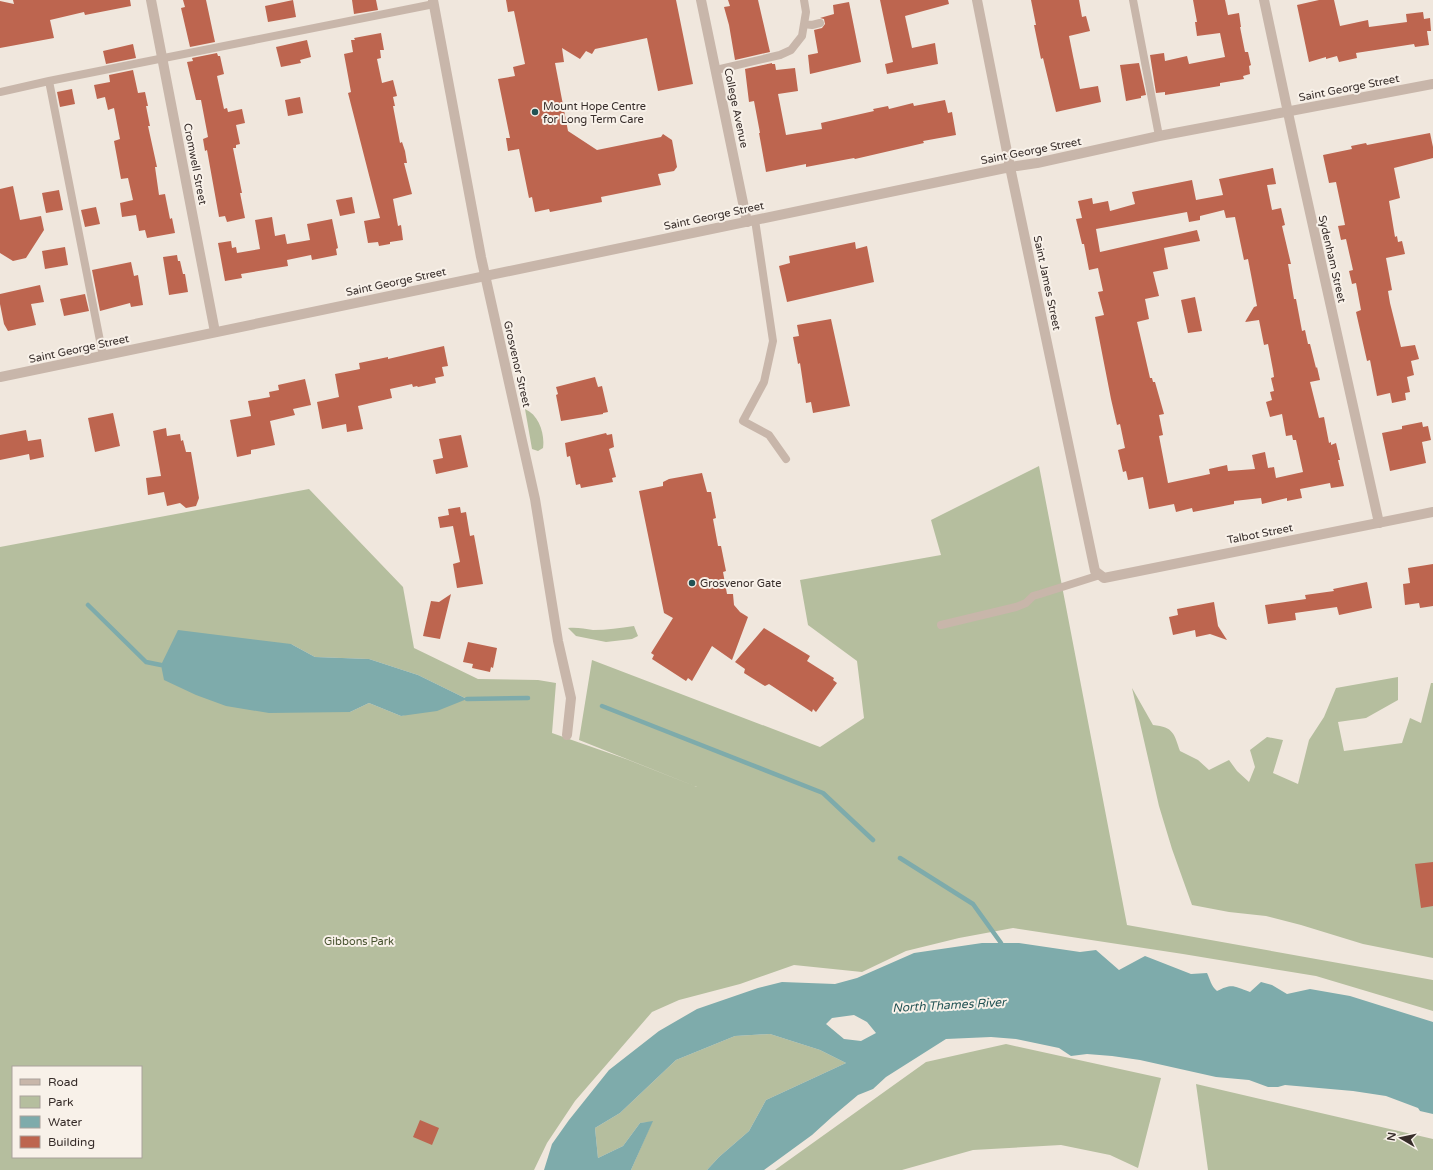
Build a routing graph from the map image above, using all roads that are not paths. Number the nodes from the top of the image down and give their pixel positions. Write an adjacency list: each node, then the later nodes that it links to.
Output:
1 (151, 0): 10 (street, Cromwell Street)
2 (701, 0): 11 (street, College Avenue)
3 (804, 0): 9 (lane)
4 (977, 0): 17 (street, Saint James Street)
5 (1133, 0): 16 (lane)
6 (1264, 0): 15 (street, Sydenham Street)
7 (433, 2): 10 (lane); 19 (street, Grosvenor Street)
8 (820, 23): 9 (lane)
9 (804, 24): 11 (lane)
10 (162, 59): 12 (lane); 20 (street, Cromwell Street)
11 (716, 70): 18 (street, College Avenue)
12 (49, 81): 14 (lane); 21 (lane)
13 (1433, 84): 15 (street, Saint George Street)
14 (0, 92)
15 (1288, 112): 16 (street, Saint George Street); 25 (street, Sydenham Street)
16 (1159, 136): 17 (street, Saint George Street)
17 (1010, 167): 18 (street, Saint George Street); 26 (street, Saint James Street)
18 (751, 221): 19 (street, Saint George Street); 23 (lane)
19 (486, 276): 20 (street, Saint George Street); 28 (street, Grosvenor Street)
20 (215, 332): 21 (street, Saint George Street)
21 (102, 356): 22 (street, Saint George Street)
22 (0, 377)
23 (786, 459)
24 (1433, 512): 25 (street, Talbot Street)
25 (1379, 523): 26 (street, Talbot Street)
26 (1097, 573): 27 (lane)
27 (941, 625)
28 (567, 734)

